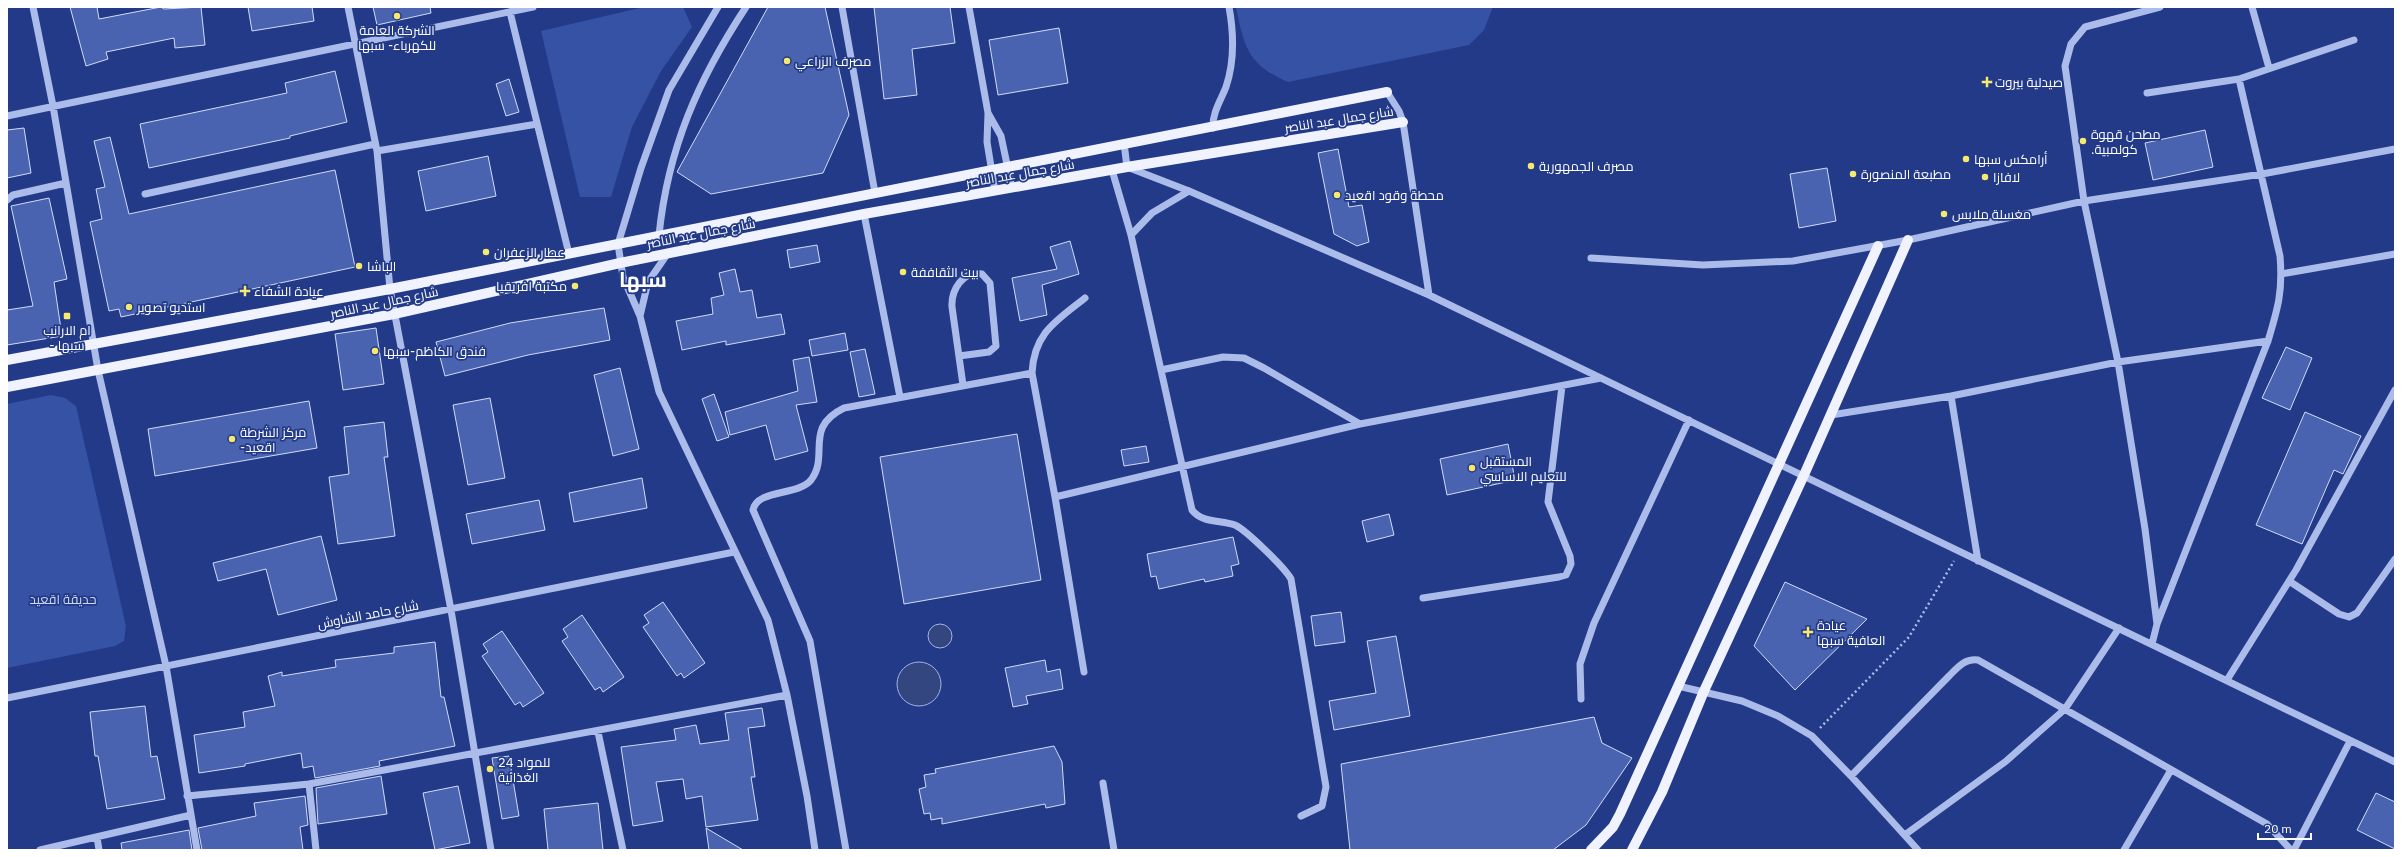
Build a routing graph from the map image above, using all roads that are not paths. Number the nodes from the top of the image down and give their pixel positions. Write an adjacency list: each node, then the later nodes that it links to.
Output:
1 (33, 7): 18 (street)
2 (348, 7): 13 (street)
3 (534, 7): 11 (street)
4 (718, 7): 44 (street)
5 (746, 7): 42 (street)
6 (842, 7): 36 (street)
7 (969, 7): 19 (street)
8 (1229, 7): 23 (street)
9 (2160, 7): 39 (street)
10 (2252, 7): 14 (street)
11 (510, 12): 13 (street); 22 (street)
12 (2354, 40): 14 (street)
13 (357, 44): 18 (street); 25 (street)
14 (2269, 68): 15 (street)
15 (2239, 79): 17 (street); 31 (street)
16 (1387, 92): 21 (street); 23 (main road, شارع جمال عبد الناصر)
17 (2147, 93)
18 (53, 106): 20 (street); 32 (street)
19 (988, 113): 27 (street); 29 (street)
20 (7, 116)
21 (1403, 122): 28 (main road, شارع جمال عبد الناصر); 53 (street)
22 (537, 124): 25 (street); 47 (street)
23 (1213, 128): 24 (main road, شارع جمال عبد الناصر)
24 (1124, 143): 27 (main road, شارع جمال عبد الناصر); 28 (street)
25 (376, 147): 37 (street); 52 (street)
26 (2395, 149): 31 (street)
27 (1008, 166): 29 (main road, شارع جمال عبد الناصر); 33 (street)
28 (1127, 167): 30 (main road, شارع جمال عبد الناصر); 35 (street)
29 (991, 169): 34 (street); 36 (main road, شارع جمال عبد الناصر)
30 (1112, 170): 33 (main road, شارع جمال عبد الناصر); 41 (street)
31 (2262, 174): 39 (street); 51 (street)
32 (66, 183): 38 (street); 58 (street)
33 (1012, 188): 34 (main road, شارع جمال عبد الناصر)
34 (995, 191): 40 (main road, شارع جمال عبد الناصر)
35 (1190, 191): 41 (street); 53 (street)
36 (875, 193): 42 (main road, شارع جمال عبد الناصر)
37 (145, 194)
38 (7, 200)
39 (2084, 201): 43 (street); 61 (street)
40 (864, 214): 46 (main road, شارع جمال عبد الناصر); 71 (street)
41 (1131, 235): 63 (street)
42 (659, 236): 44 (main road, شارع جمال عبد الناصر)
43 (1908, 240): 45 (street); 72 (main road)
44 (618, 244): 47 (main road, شارع جمال عبد الناصر); 50 (street)
45 (1878, 246): 49 (street); 75 (main road)
46 (668, 253): 50 (main road, شارع جمال عبد الناصر); 56 (street)
47 (569, 254): 52 (main road, شارع جمال عبد الناصر)
48 (2395, 254): 51 (street)
49 (1591, 258)
50 (620, 263): 55 (main road, شارع جمال عبد الناصر); 56 (street)
51 (2282, 274): 57 (street)
52 (390, 289): 55 (street); 58 (main road, شارع جمال عبد الناصر)
53 (1429, 294): 65 (street)
54 (1085, 298): 64 (street)
55 (394, 314): 62 (main road, شارع جمال عبد الناصر); 84 (street)
56 (640, 316): 79 (street)
57 (2268, 341): 61 (street); 85 (street)
58 (94, 343): 60 (main road, شارع جمال عبد الناصر); 62 (street)
59 (959, 356): 59 (street); 66 (street)
60 (7, 360)
61 (2118, 362): 70 (street); 85 (street)
62 (98, 370): 68 (main road, شارع جمال عبد الناصر); 88 (street)
63 (1161, 370): 74 (street); 76 (street)
64 (1032, 373): 66 (street); 78 (street)
65 (1601, 378): 67 (street); 73 (street)
66 (963, 385): 71 (street)
67 (1562, 386): 74 (street); 83 (street)
68 (7, 387)
69 (2395, 390): 82 (street)
70 (1951, 396): 72 (street); 81 (street)
71 (900, 397): 117 (street)
72 (1831, 415): 77 (main road)
73 (1689, 420): 75 (street); 95 (street)
74 (1360, 424): 76 (street)
75 (1780, 464): 77 (street); 91 (main road)
76 (1183, 466): 78 (street); 107 (street)
77 (1804, 475): 81 (street); 92 (main road)
78 (1055, 497): 89 (street)
79 (734, 552): 84 (street, شارع حامد الشاوش); 93 (street)
80 (2395, 559): 82 (street)
81 (1978, 561): 86 (street)
82 (2289, 582): 90 (street)
83 (1422, 598)
84 (451, 610): 88 (street, شارع حامد الشاوش); 99 (street)
85 (2157, 624): 87 (street)
86 (2119, 628): 87 (street); 96 (street)
87 (2152, 644): 90 (street)
88 (166, 666): 94 (street, شارع حامد الشاوش); 105 (street)
89 (1084, 672)
90 (2227, 680): 98 (street)
91 (1678, 686): 92 (street); 119 (main road)
92 (1704, 691): 102 (street); 120 (main road)
93 (787, 695): 97 (street); 116 (street)
94 (7, 698)
95 (1581, 699)
96 (2065, 709): 101 (street); 102 (street); 108 (street)
97 (598, 732): 99 (street); 115 (street)
98 (2350, 741): 100 (street); 124 (street)
99 (475, 754): 103 (street); 114 (street)
100 (2395, 762)
101 (2171, 770): 122 (street); 123 (street)
102 (1851, 776): 108 (street)
103 (309, 784): 105 (street); 113 (street)
104 (1103, 784): 118 (street)
105 (187, 796): 106 (street)
106 (191, 815): 109 (street); 112 (street)
107 (1301, 816)
108 (1906, 834): 121 (street)
109 (97, 837): 110 (street); 111 (street)
110 (40, 850)
111 (99, 850)
112 (198, 850)
113 (316, 850)
114 (491, 850)
115 (623, 850)
116 (815, 850)
117 (846, 850)
118 (1114, 850)
119 (1591, 850)
120 (1632, 850)
121 (1918, 850)
122 (2124, 850)
123 (2291, 850)
124 (2294, 850)

